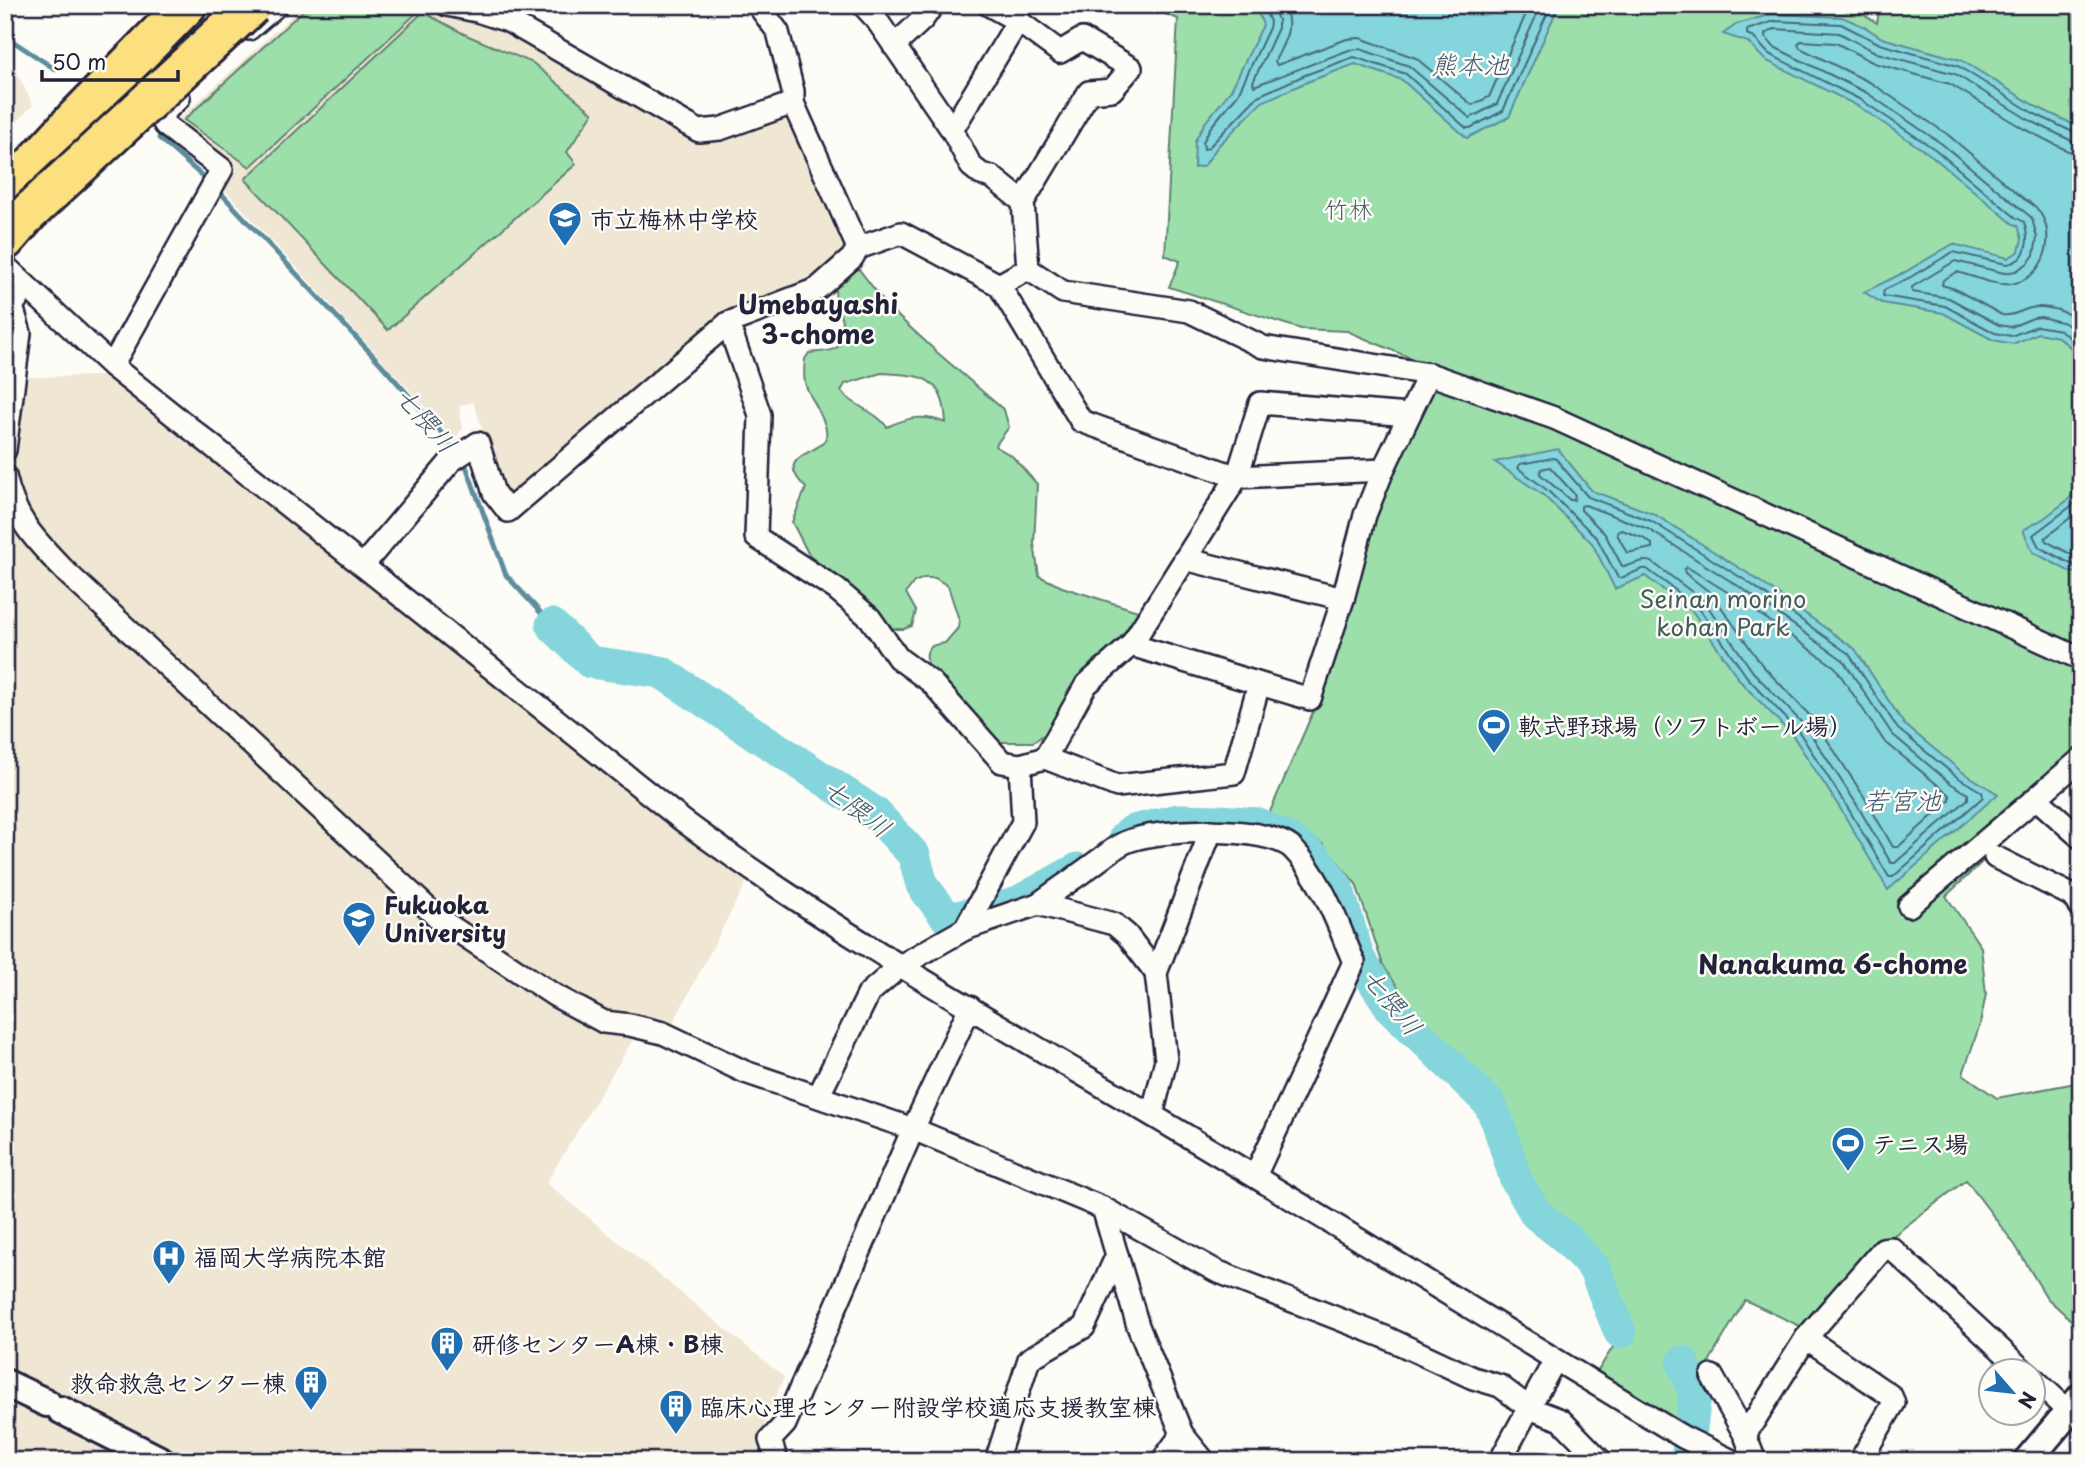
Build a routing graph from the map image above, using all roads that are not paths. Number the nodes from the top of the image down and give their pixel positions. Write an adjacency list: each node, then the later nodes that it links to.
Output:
1 (228, 5): 15 (highway, bridge)
2 (252, 5): 15 (highway, bridge)
3 (276, 5): 22 (street)
4 (447, 5): 12 (street)
5 (758, 5): 12 (street)
6 (863, 5): 11 (street)
7 (933, 5): 11 (street)
8 (989, 5): 10 (street)
9 (176, 6): 15 (highway)
10 (1018, 21): 13 (street); 14 (street)
11 (894, 46): 13 (street)
12 (793, 103): 16 (street)
13 (953, 130): 14 (street)
14 (1023, 202): 18 (street)
15 (11, 218)
16 (858, 248): 19 (street); 21 (street)
17 (5, 266): 20 (street)
18 (1028, 268): 19 (street); 23 (street)
19 (999, 285): 28 (street)
20 (26, 287): 22 (street); 25 (street)
21 (728, 323): 30 (street); 37 (street)
22 (113, 366): 30 (street)
23 (1429, 374): 24 (street); 33 (street)
24 (1409, 415): 26 (street); 28 (street)
25 (5, 450)
26 (1382, 470): 28 (street); 31 (street)
27 (5, 476): 49 (street)
28 (1237, 477): 29 (street)
29 (1185, 559): 31 (street); 32 (street)
30 (364, 564): 46 (street)
31 (1343, 598): 34 (street)
32 (1131, 645): 34 (street); 35 (street)
33 (2081, 659)
34 (1259, 684): 35 (street)
35 (1045, 758): 37 (street)
36 (2081, 759): 38 (street)
37 (1020, 765): 45 (street)
38 (2036, 798): 40 (street); 43 (street)
39 (1211, 831): 42 (street); 47 (street); 52 (street)
40 (2081, 838)
41 (1995, 857): 44 (street)
42 (1038, 904): 45 (street); 47 (street)
43 (1909, 906)
44 (2081, 907)
45 (965, 929): 46 (street)
46 (900, 966): 48 (street); 49 (street)
47 (1156, 973): 50 (street)
48 (970, 1007): 50 (street); 51 (street)
49 (819, 1095): 51 (street)
50 (1152, 1115): 52 (street)
51 (914, 1129): 53 (street); 67 (street)
52 (1255, 1176): 57 (street)
53 (1103, 1208): 54 (street); 62 (street)
54 (1116, 1255): 63 (street); 68 (street)
55 (1806, 1338): 56 (street); 64 (street); 75 (street)
56 (2011, 1358)
57 (1555, 1360): 62 (street); 65 (street)
58 (1712, 1376): 64 (street)
59 (5, 1383): 66 (street)
60 (2048, 1389): 61 (street)
61 (2075, 1405): 76 (street)
62 (1529, 1408): 71 (street); 72 (street)
63 (1182, 1434): 69 (street); 70 (street)
64 (1745, 1435): 74 (street)
65 (1699, 1449): 73 (street)
66 (162, 1461)
67 (777, 1461)
68 (996, 1461)
69 (1162, 1461)
70 (1204, 1461)
71 (1500, 1461)
72 (1601, 1461)
73 (1732, 1461)
74 (1755, 1461)
75 (1860, 1461)
76 (2027, 1461)

